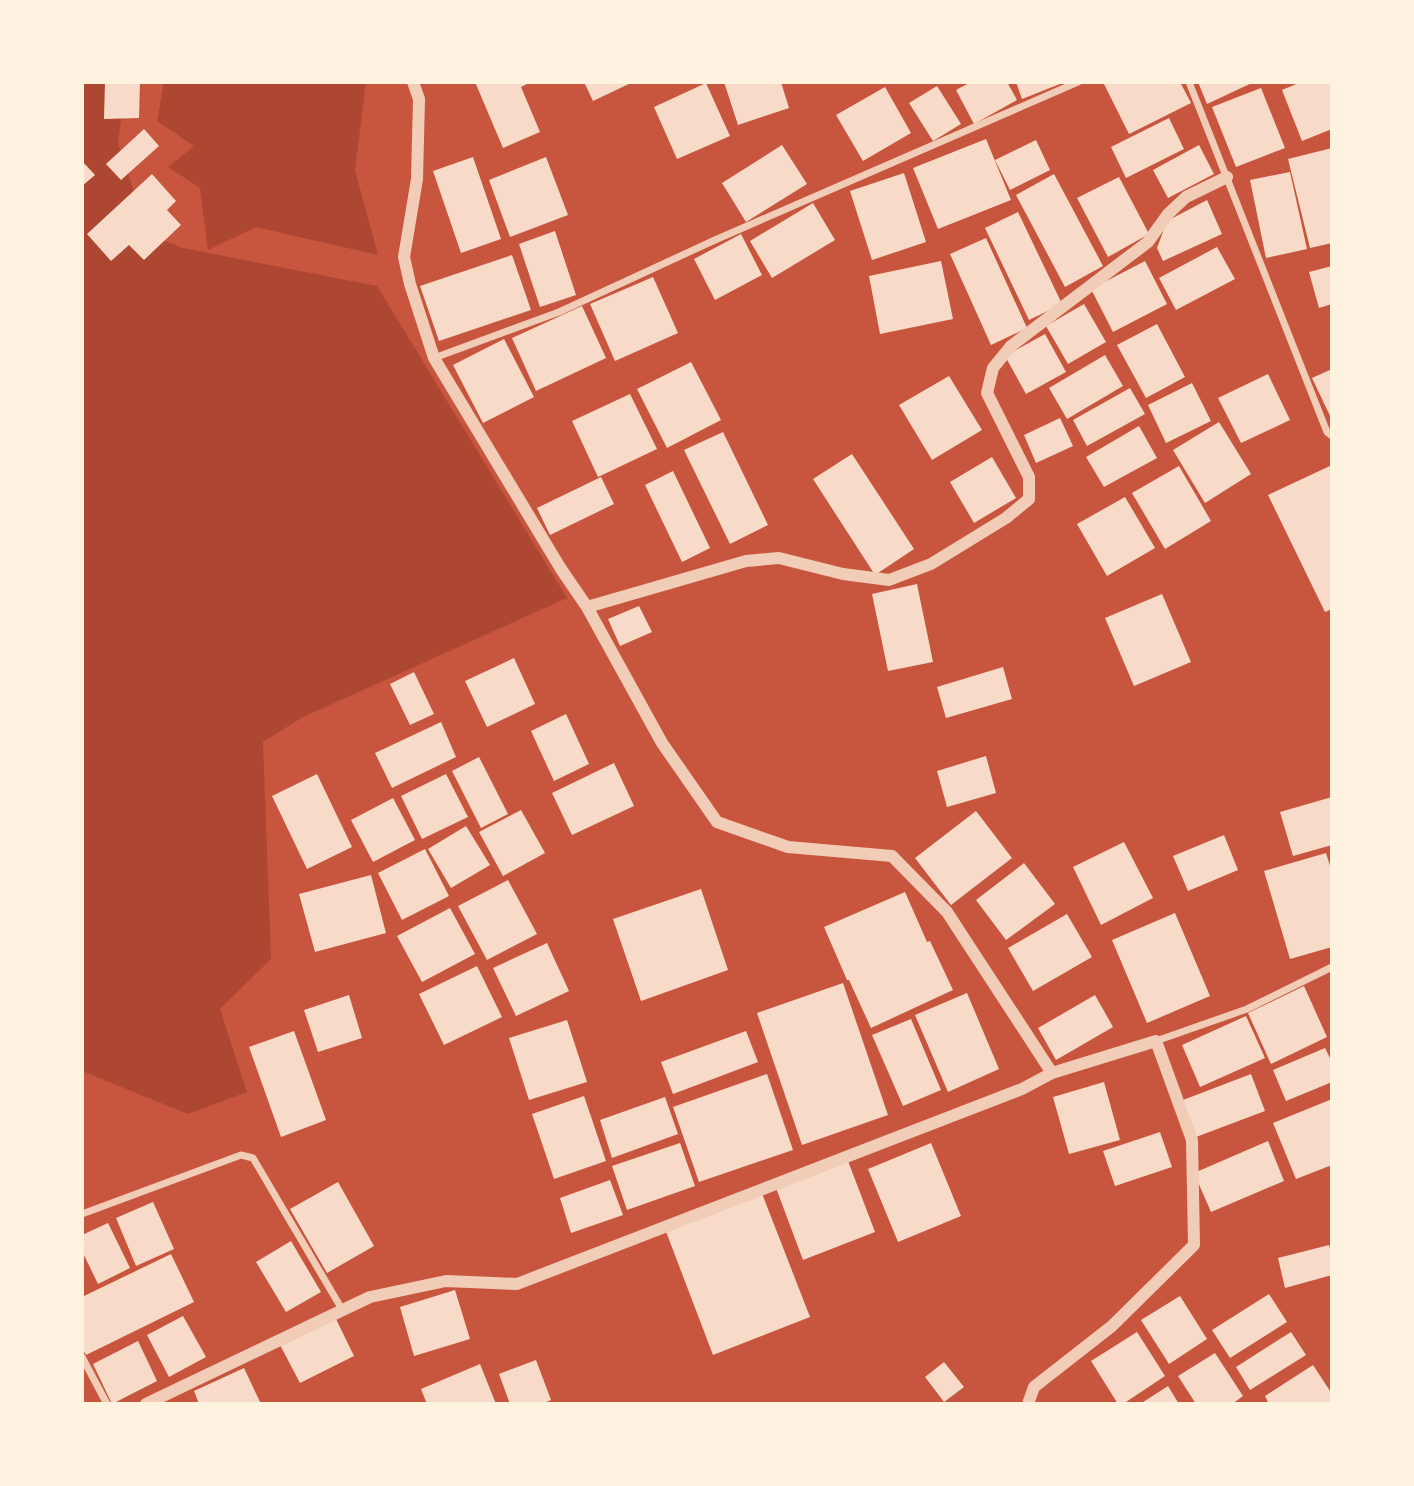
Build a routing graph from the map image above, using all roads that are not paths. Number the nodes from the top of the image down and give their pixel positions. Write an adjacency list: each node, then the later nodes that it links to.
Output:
1 (413, 82): 5 (street)
2 (1078, 82): 5 (street)
3 (1189, 82): 4 (street)
4 (1227, 177): 6 (street); 7 (street)
5 (434, 359): 7 (street)
6 (1332, 436)
7 (587, 607): 10 (street)
8 (1332, 967): 9 (street)
9 (1156, 1041): 10 (street); 16 (street)
10 (1052, 1073): 12 (street)
11 (82, 1214): 12 (street)
12 (343, 1311): 15 (street)
13 (82, 1357): 14 (street)
14 (107, 1404)
15 (146, 1404)
16 (1028, 1404)

